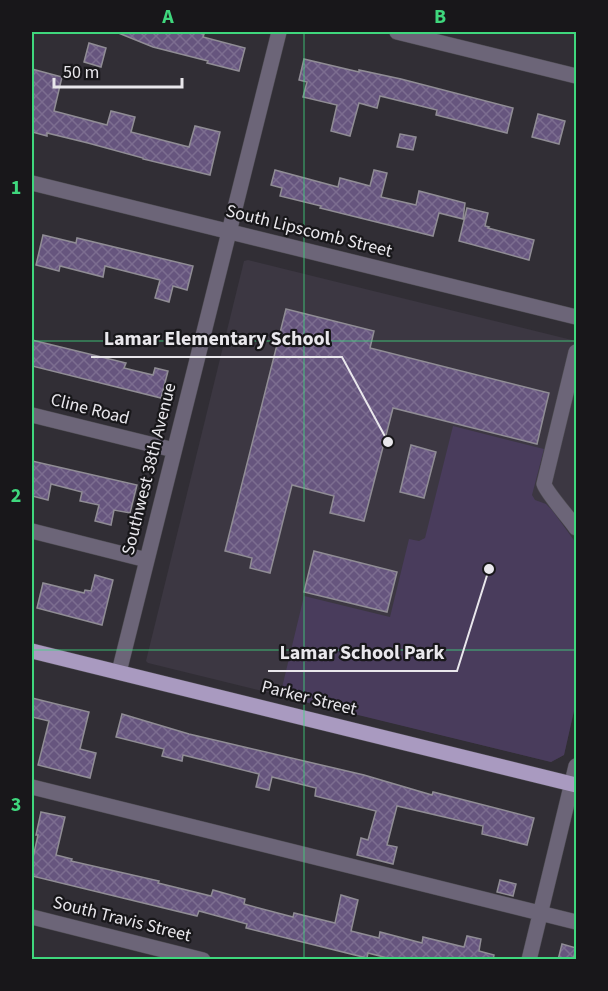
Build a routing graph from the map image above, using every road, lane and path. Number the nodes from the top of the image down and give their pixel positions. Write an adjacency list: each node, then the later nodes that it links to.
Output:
1 (279, 32): 5 (street, Southwest 38th Avenue)
2 (397, 32): 3 (street)
3 (576, 76)
4 (32, 183): 5 (street, South Lipscomb Street)
5 (229, 231): 6 (street, South Lipscomb Street); 9 (street, Southwest 38th Avenue)
6 (576, 317)
7 (576, 352): 10 (street)
8 (32, 415): 9 (street, Cline Road)
9 (174, 450): 12 (street, Southwest 38th Avenue)
10 (576, 528)
11 (32, 531): 12 (street)
12 (147, 560): 14 (street, Southwest 38th Avenue)
13 (32, 651): 14 (main road, Parker Street)
14 (119, 672): 16 (main road, Parker Street)
15 (576, 766): 16 (street)
16 (574, 784): 18 (street)
17 (32, 787): 18 (street)
18 (540, 913): 20 (street); 22 (street)
19 (32, 917): 21 (street, South Travis Street)
20 (576, 922)
21 (203, 960)
22 (529, 960)

